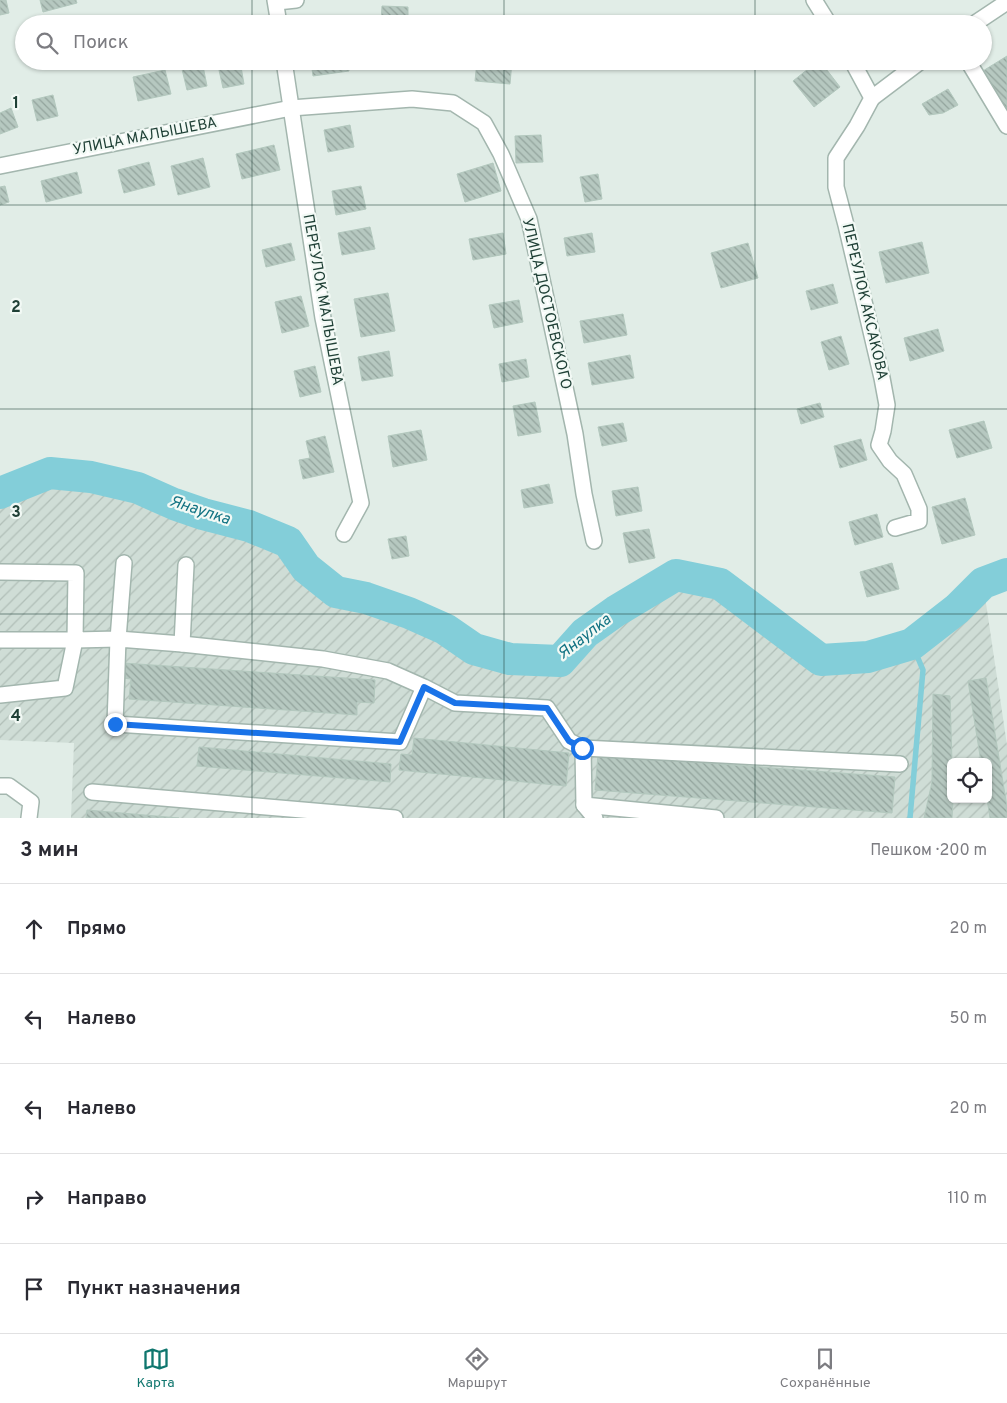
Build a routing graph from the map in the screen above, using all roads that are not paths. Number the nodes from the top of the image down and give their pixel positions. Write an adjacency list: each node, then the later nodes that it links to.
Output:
1 (296, 0): 3 (street)
2 (814, 0): 6 (street)
3 (276, 1): 5 (street)
4 (1007, 2): 7 (street)
5 (278, 15)
6 (823, 15)
7 (988, 15)
8 (285, 70): 13 (street, ПЕРЕУЛОК МАЛЫШЕВА)
9 (857, 70): 12 (street)
10 (909, 70): 12 (street)
11 (973, 70): 14 (street)
12 (872, 98): 16 (street, ПЕРЕУЛОК АКСАКОВА)
13 (291, 108): 15 (street, УЛИЦА МАЛЫШЕВА); 17 (street, ПЕРЕУЛОК МАЛЫШЕВА); 18 (street, УЛИЦА ДОСТОЕВСКОГО)
14 (1007, 126)
15 (0, 166)
16 (895, 528)
17 (344, 534)
18 (594, 540)
19 (124, 563): 22 (street)
20 (186, 565): 25 (street)
21 (0, 572): 24 (street)
22 (118, 639): 24 (street); 25 (street); 26 (street)
23 (0, 640): 24 (street)
24 (75, 640): 27 (street)
25 (182, 644): 26 (street)
26 (424, 687): 28 (street)
27 (0, 695)
28 (582, 748): 29 (street); 32 (street)
29 (900, 764)
30 (4, 786): 33 (street)
31 (92, 792): 34 (street)
32 (584, 805): 35 (street); 36 (street)
33 (29, 818)
34 (394, 818)
35 (595, 818)
36 (716, 818)

